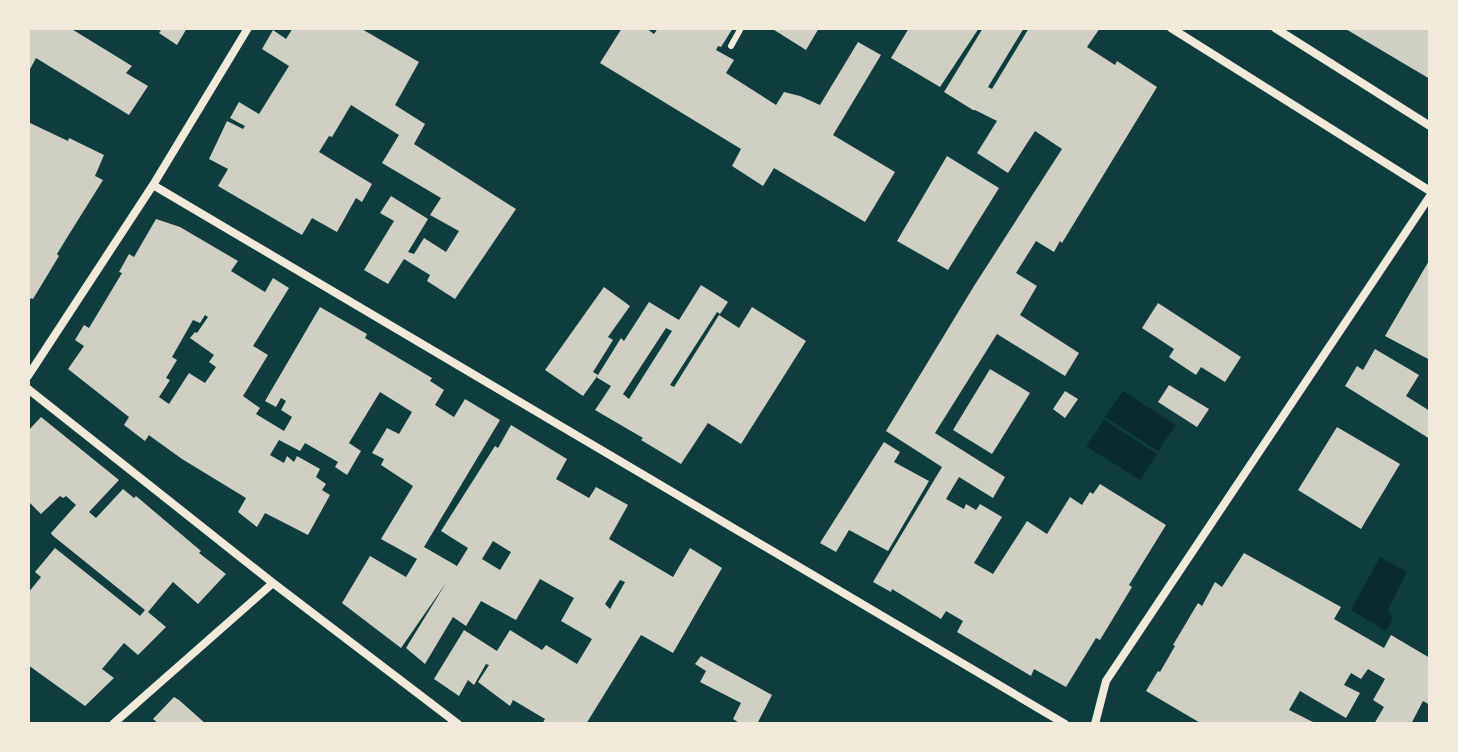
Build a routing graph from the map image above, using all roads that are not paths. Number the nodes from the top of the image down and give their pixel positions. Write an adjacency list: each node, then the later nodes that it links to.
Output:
1 (248, 28): 7 (street)
2 (741, 28): 5 (lane)
3 (1171, 28): 8 (street)
4 (1275, 28): 6 (street)
5 (731, 46)
6 (1430, 126)
7 (153, 185): 9 (street); 14 (street)
8 (1430, 193): 15 (street)
9 (28, 376)
10 (28, 389): 11 (street)
11 (273, 583): 12 (street); 13 (street)
12 (113, 724)
13 (458, 724)
14 (1065, 724)
15 (1095, 724)

